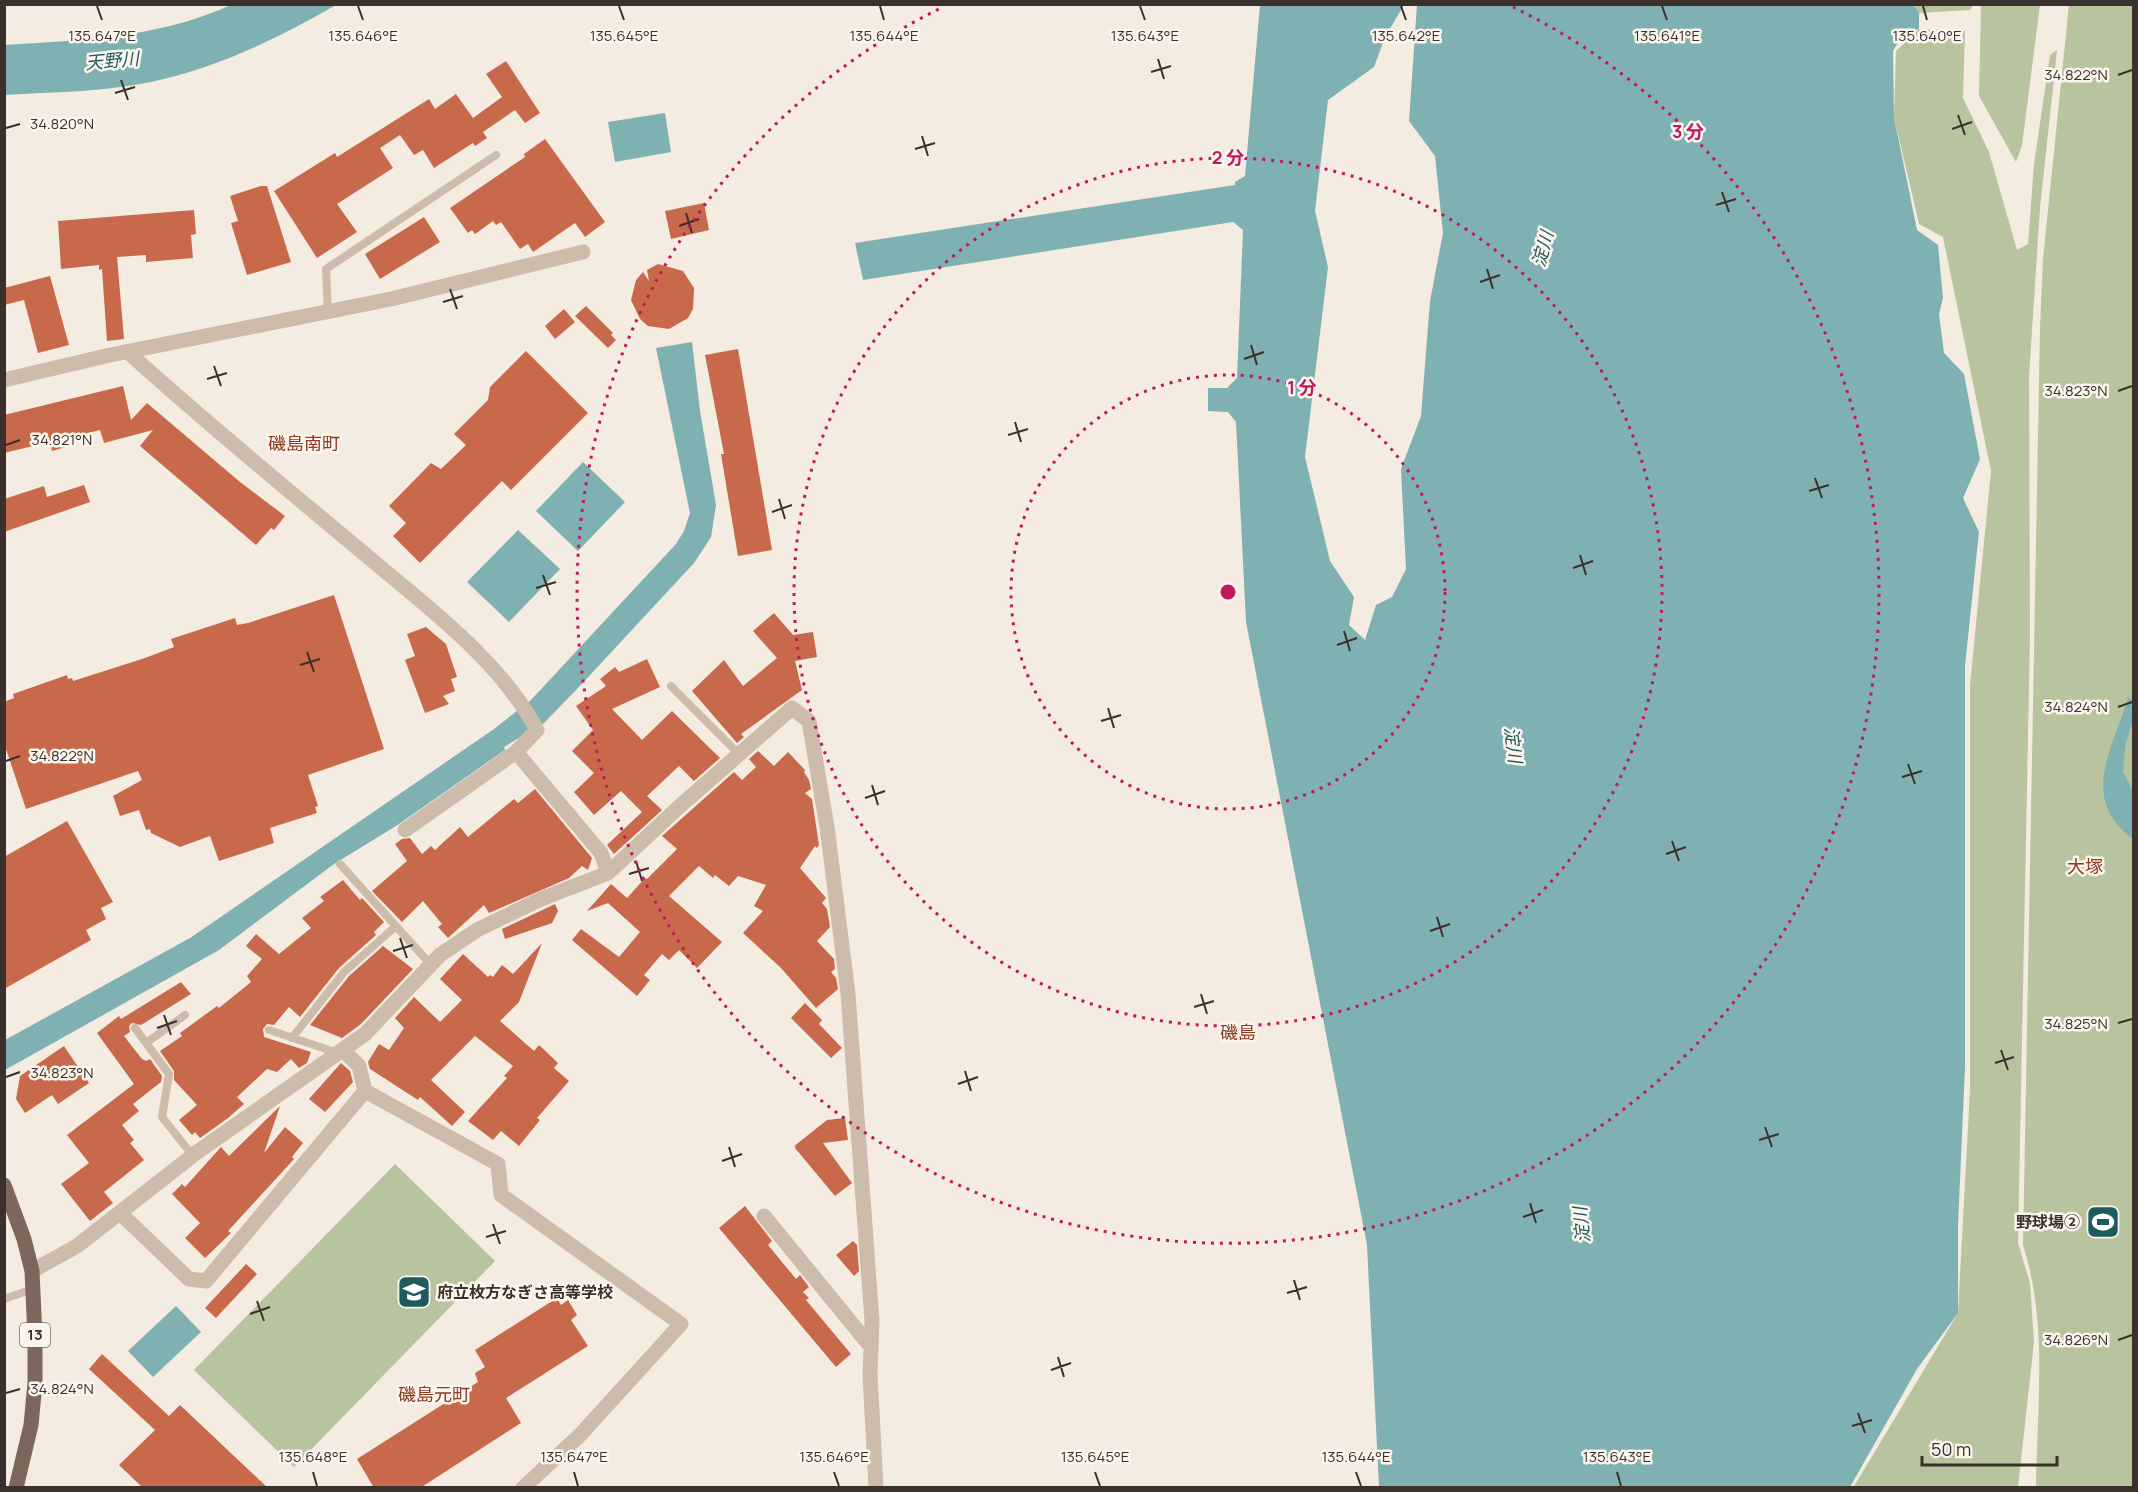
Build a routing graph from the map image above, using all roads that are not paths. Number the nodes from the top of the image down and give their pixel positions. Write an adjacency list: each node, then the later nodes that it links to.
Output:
1 (496, 155): 3 (lane)
2 (583, 252): 3 (street)
3 (328, 312): 4 (street)
4 (129, 353): 5 (street); 7 (street)
5 (4, 380)
6 (671, 686): 8 (lane)
7 (516, 752): 9 (street); 11 (street)
8 (740, 754): 11 (street); 28 (street)
9 (405, 830)
10 (340, 864): 12 (lane)
11 (608, 873): 13 (street)
12 (396, 926): 13 (lane); 17 (lane)
13 (430, 965): 19 (street)
14 (184, 1015): 18 (lane)
15 (135, 1028): 18 (lane)
16 (269, 1030): 17 (lane)
17 (292, 1038): 19 (lane)
18 (146, 1043): 21 (lane)
19 (341, 1051): 20 (street); 21 (street)
20 (365, 1091): 23 (street); 30 (street)
21 (193, 1156): 23 (street)
22 (4, 1185): 25 (main road, 13)
23 (120, 1213): 25 (street)
24 (764, 1216): 28 (street)
25 (32, 1271): 26 (main road, 13)
26 (33, 1289): 27 (lane); 29 (main road, 13)
27 (4, 1299)
28 (871, 1347): 31 (street)
29 (16, 1488)
30 (523, 1488)
31 (876, 1488)

